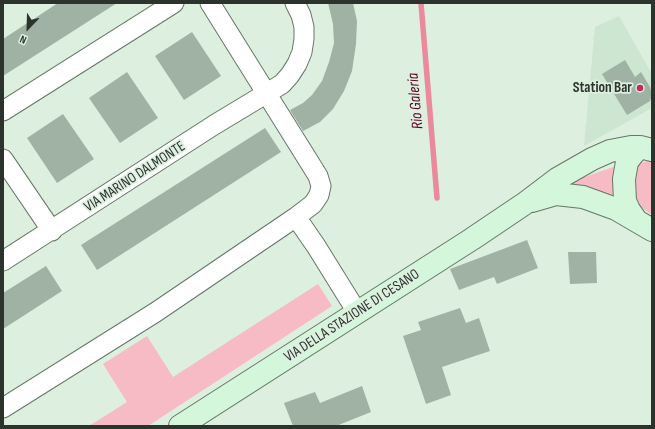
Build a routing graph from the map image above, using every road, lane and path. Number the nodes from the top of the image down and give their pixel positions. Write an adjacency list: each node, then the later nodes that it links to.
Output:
1 (174, 3): 5 (street)
2 (210, 3): 4 (street)
3 (295, 3): 4 (street, VIA MARINO DALMONTE)
4 (267, 93): 9 (street); 11 (street, VIA MARINO DALMONTE)
5 (3, 111)
6 (646, 148): 8 (street, VIA DELLA STAZIONE DI CESANO); 10 (street, VIA DELLA STAZIONE DI CESANO)
7 (3, 159): 11 (street)
8 (524, 204): 10 (street, VIA DELLA STAZIONE DI CESANO); 13 (street, VIA DELLA STAZIONE DI CESANO)
9 (296, 217): 13 (street); 14 (street)
10 (644, 225)
11 (52, 230): 12 (street, VIA MARINO DALMONTE)
12 (3, 261)
13 (357, 312): 15 (street, VIA DELLA STAZIONE DI CESANO)
14 (3, 408)
15 (180, 426)

